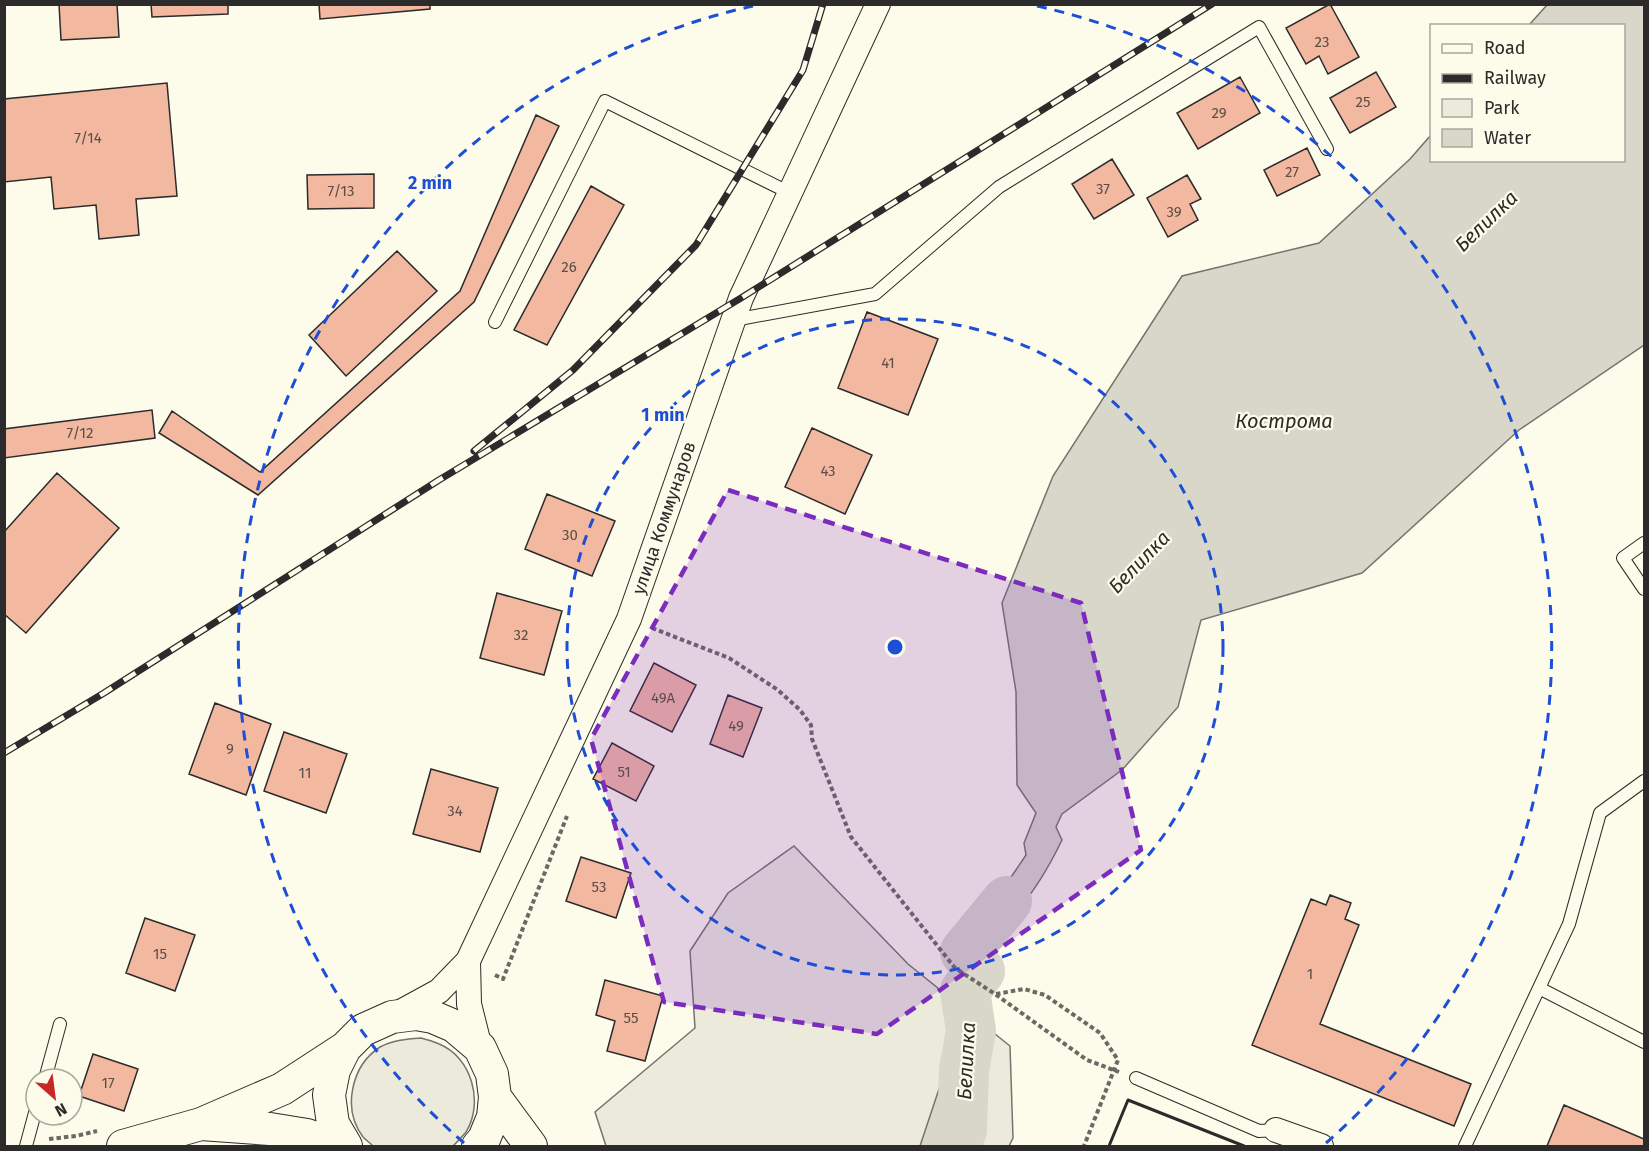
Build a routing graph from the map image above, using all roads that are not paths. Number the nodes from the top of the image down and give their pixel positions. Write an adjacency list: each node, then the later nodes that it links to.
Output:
1 (878, 4): 3 (street, улица Коммунаров)
2 (1327, 149): 4 (lane)
3 (790, 193): 4 (street, улица Коммунаров); 5 (lane)
4 (734, 320): 9 (street, улица Коммунаров)
5 (495, 322)
6 (1644, 543): 7 (lane)
7 (1644, 589)
8 (1644, 781): 10 (lane)
9 (468, 961): 11 (street); 15 (street)
10 (1539, 988): 13 (lane); 29 (lane)
11 (392, 1017): 14 (street); 15 (street)
12 (60, 1024): 16 (lane)
13 (1644, 1042)
14 (345, 1048): 19 (street); 25 (street)
15 (480, 1048): 18 (street)
16 (48, 1067)
17 (1136, 1078): 21 (lane)
18 (495, 1096): 26 (street); 27 (street)
19 (201, 1124): 22 (street); 24 (street)
20 (31, 1127): 23 (lane)
21 (1276, 1130): 28 (street)
22 (115, 1138)
23 (26, 1144)
24 (338, 1146)
25 (346, 1146)
26 (478, 1146)
27 (531, 1146)
28 (1321, 1146)
29 (1465, 1146)

